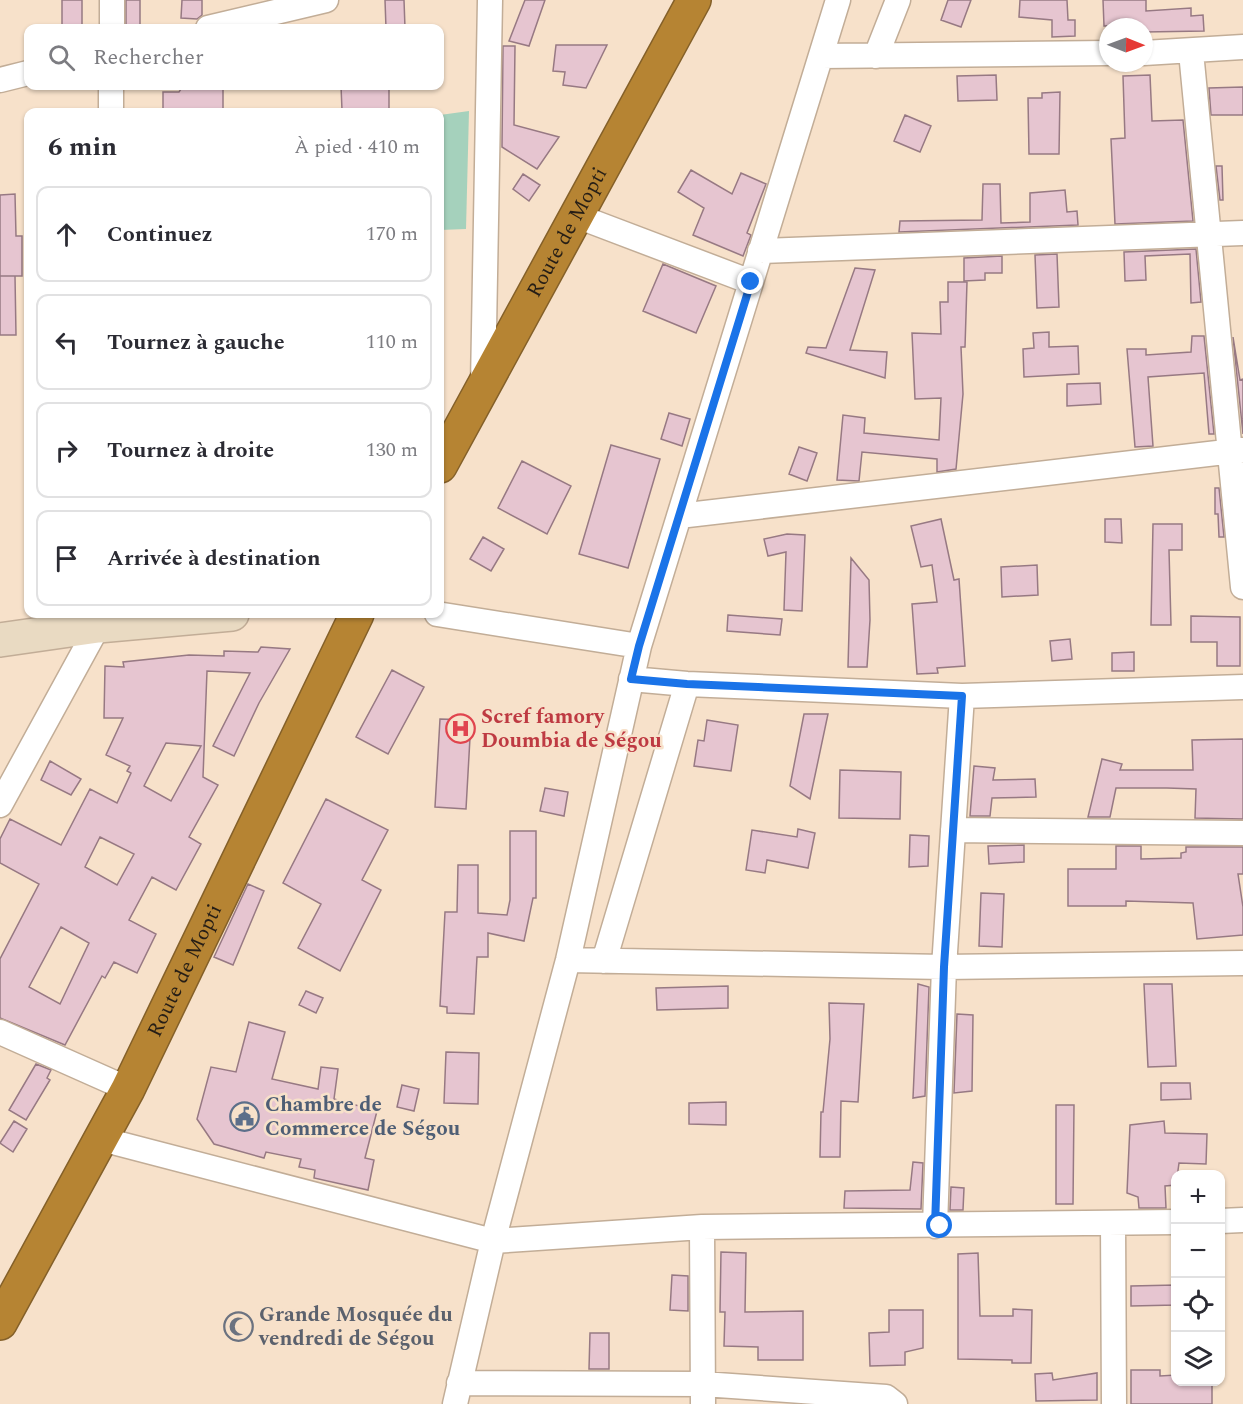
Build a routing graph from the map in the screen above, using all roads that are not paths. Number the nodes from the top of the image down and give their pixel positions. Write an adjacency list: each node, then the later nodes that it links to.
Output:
1 (112, 0): 7 (street)
2 (490, 0): 24 (street)
3 (694, 0): 19 (highway, Route de Mopti)
4 (898, 0): 14 (street)
5 (313, 2): 8 (street)
6 (832, 2): 13 (street)
7 (112, 24)
8 (224, 24)
9 (1243, 48): 10 (street)
10 (1191, 52): 12 (street); 21 (street)
11 (1099, 53): 14 (street)
12 (1153, 53)
13 (821, 56): 14 (street); 22 (street)
14 (876, 56)
15 (24, 74): 16 (street)
16 (0, 80)
17 (111, 90): 18 (street)
18 (111, 108)
19 (577, 216): 23 (street); 24 (highway, Route de Mopti)
20 (1243, 233): 21 (street)
21 (1208, 234): 22 (street); 25 (street)
22 (760, 251): 23 (street)
23 (751, 282): 27 (street)
24 (483, 390): 26 (highway, Route de Mopti)
25 (1236, 451): 27 (street); 28 (street)
26 (444, 459)
27 (679, 516): 34 (street)
28 (1243, 587)
29 (444, 615): 34 (street)
30 (143, 618): 32 (street)
31 (355, 618): 47 (highway, Route de Mopti)
32 (98, 620): 33 (street); 39 (street)
33 (0, 640)
34 (639, 646): 35 (street)
35 (631, 679): 36 (street); 42 (street)
36 (687, 684): 38 (street); 43 (street)
37 (1243, 687): 38 (street)
38 (962, 696): 40 (street)
39 (0, 805)
40 (953, 830): 41 (street); 45 (street)
41 (1243, 832)
42 (568, 960): 43 (street); 55 (street)
43 (604, 961): 45 (street)
44 (1243, 963): 45 (street)
45 (944, 967): 53 (street)
46 (0, 1032): 47 (street)
47 (128, 1089): 48 (highway, Route de Mopti)
48 (100, 1139): 55 (street); 56 (highway, Route de Mopti)
49 (1243, 1220): 50 (street)
50 (1225, 1221)
51 (1171, 1222): 52 (street)
52 (1113, 1224): 53 (street); 60 (street)
53 (935, 1226): 54 (street)
54 (702, 1227): 55 (street); 58 (street)
55 (493, 1241): 57 (street)
56 (0, 1323)
57 (457, 1394): 58 (street)
58 (703, 1394): 59 (street)
59 (896, 1404)
60 (1114, 1404)

